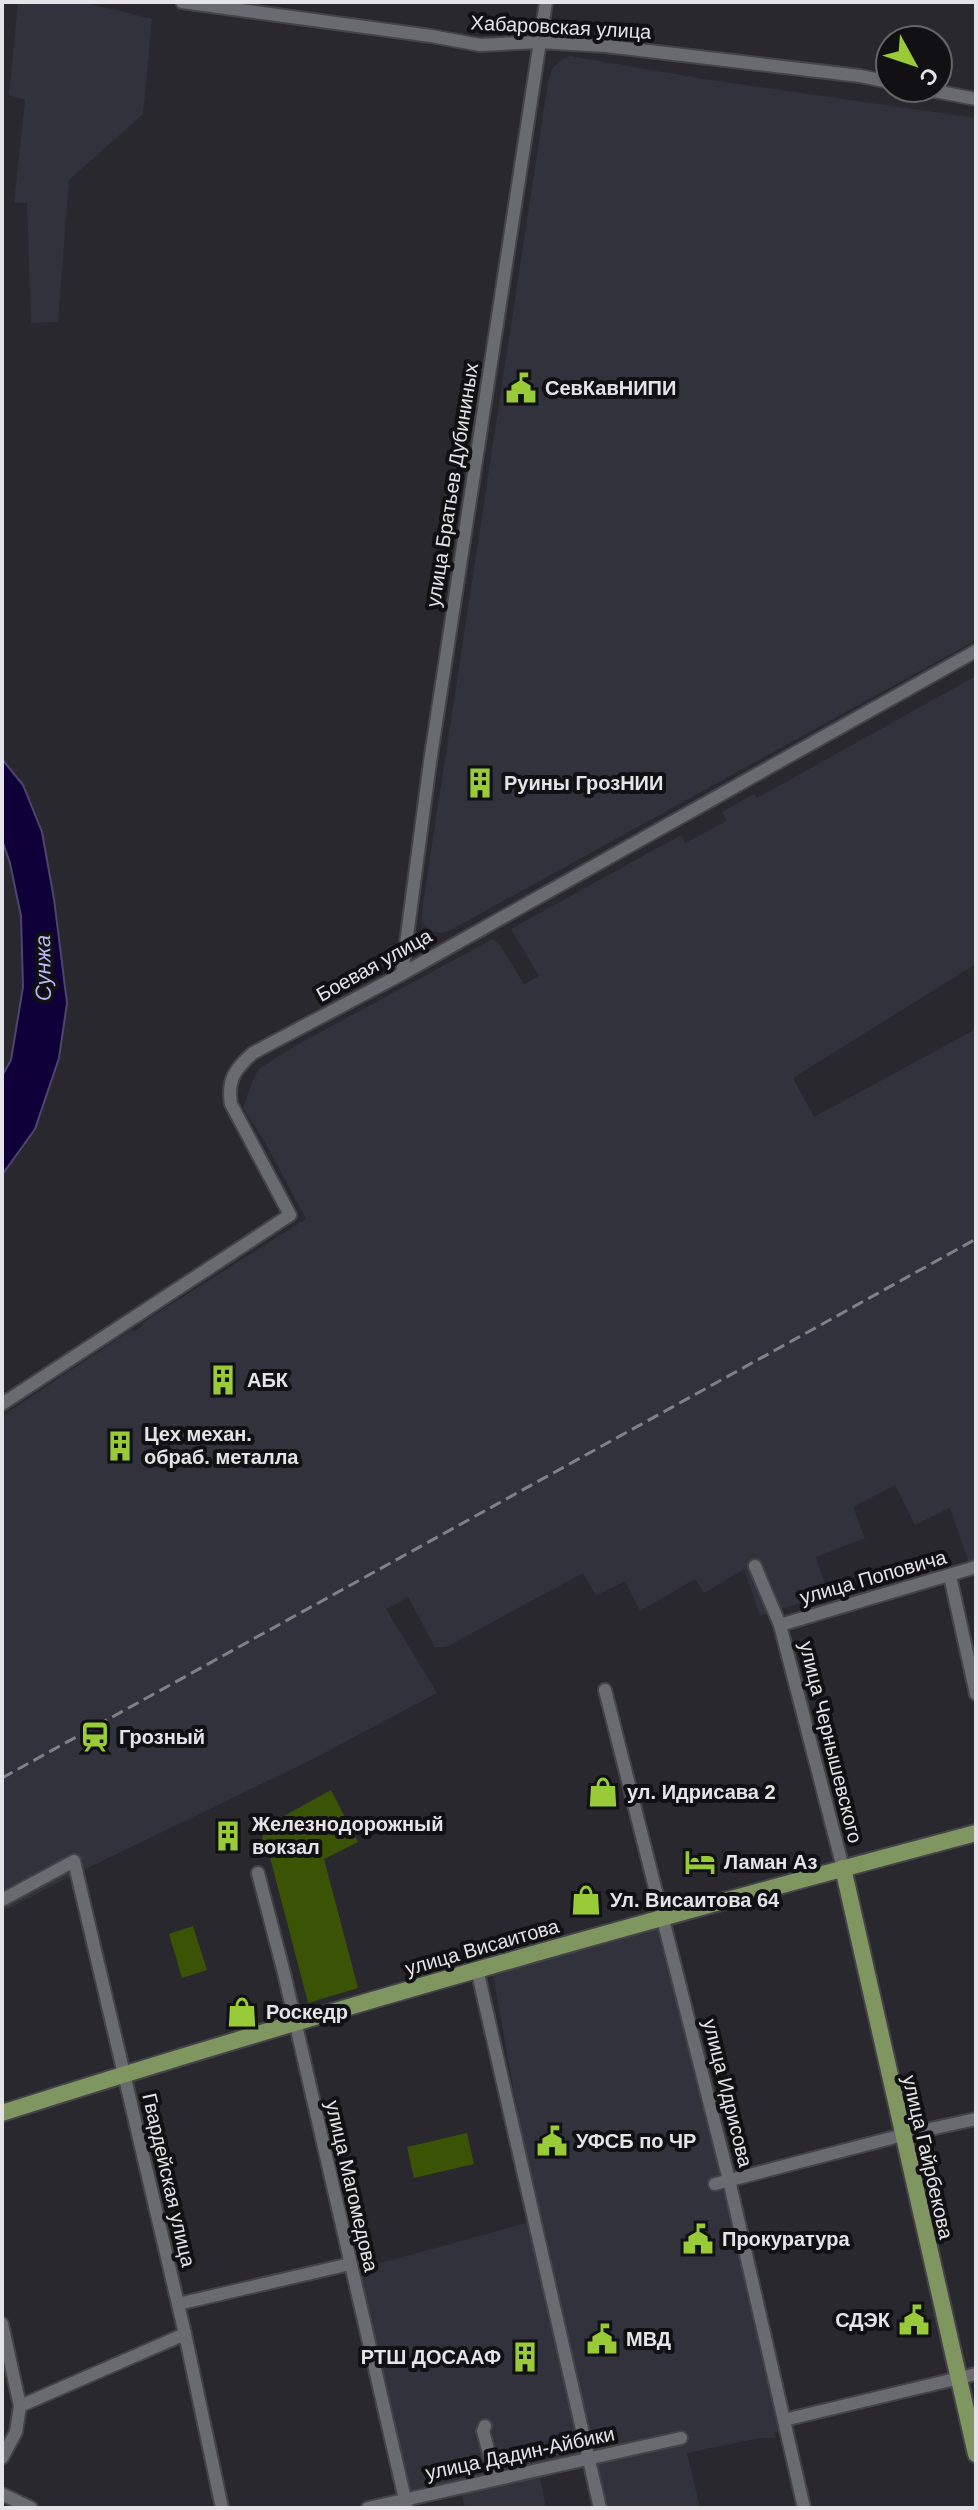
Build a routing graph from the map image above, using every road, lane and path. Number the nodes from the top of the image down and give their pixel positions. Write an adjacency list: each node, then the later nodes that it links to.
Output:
1 (182, 2): 3 (street, Хабаровская улица)
2 (546, 2): 3 (street, улица Братьев Дубининых)
3 (539, 42): 4 (street, Хабаровская улица); 8 (street, улица Братьев Дубининых)
4 (874, 79)
5 (954, 95): 6 (street)
6 (976, 99)
7 (976, 651): 8 (street, Боевая улица)
8 (402, 974): 9 (street, Боевая улица)
9 (2, 1404)
10 (755, 1566): 13 (street, улица Чернышевского)
11 (976, 1567): 12 (street, улица Поповича)
12 (950, 1576): 13 (street, улица Поповича); 15 (street)
13 (780, 1625): 17 (street, улица Чернышевского)
14 (605, 1690): 20 (street, улица Идрисова)
15 (976, 1694)
16 (976, 1833): 17 (main road, улица Висаитова)
17 (843, 1868): 20 (main road, улица Висаитова); 26 (main road, улица Гайрбекова)
18 (258, 1873): 22 (street, улица Магомедова)
19 (2, 1900): 23 (street, Гвардейская улица)
20 (663, 1918): 21 (main road, улица Висаитова); 27 (street, улица Идрисова)
21 (477, 1969): 22 (main road, улица Висаитова); 41 (street)
22 (294, 2022): 23 (main road, улица Висаитова); 29 (street, улица Магомедова)
23 (124, 2074): 24 (main road, улица Висаитова); 30 (street, Гвардейская улица)
24 (2, 2113)
25 (976, 2119): 26 (street)
26 (903, 2135): 27 (street); 34 (main road, улица Гайрбекова)
27 (729, 2180): 28 (street); 36 (street, улица Идрисова)
28 (715, 2184)
29 (350, 2264): 30 (street); 44 (street, улица Магомедова)
30 (178, 2304): 32 (street, Гвардейская улица)
31 (2, 2324): 35 (street)
32 (185, 2334): 35 (street); 46 (street, Гвардейская улица)
33 (976, 2374): 34 (street)
34 (957, 2378): 36 (street); 39 (main road, улица Гайрбекова)
35 (20, 2406): 40 (street)
36 (784, 2420): 49 (street, улица Идрисова)
37 (485, 2426): 42 (street)
38 (681, 2438): 41 (street, улица Дадин-Айбики)
39 (976, 2454)
40 (2, 2458)
41 (589, 2458): 42 (street, улица Дадин-Айбики); 48 (street)
42 (496, 2479): 44 (street, улица Дадин-Айбики)
43 (2, 2494): 45 (street)
44 (405, 2504): 47 (street, улица Дадин-Айбики)
45 (31, 2508)
46 (222, 2508)
47 (368, 2508)
48 (600, 2508)
49 (804, 2508)

